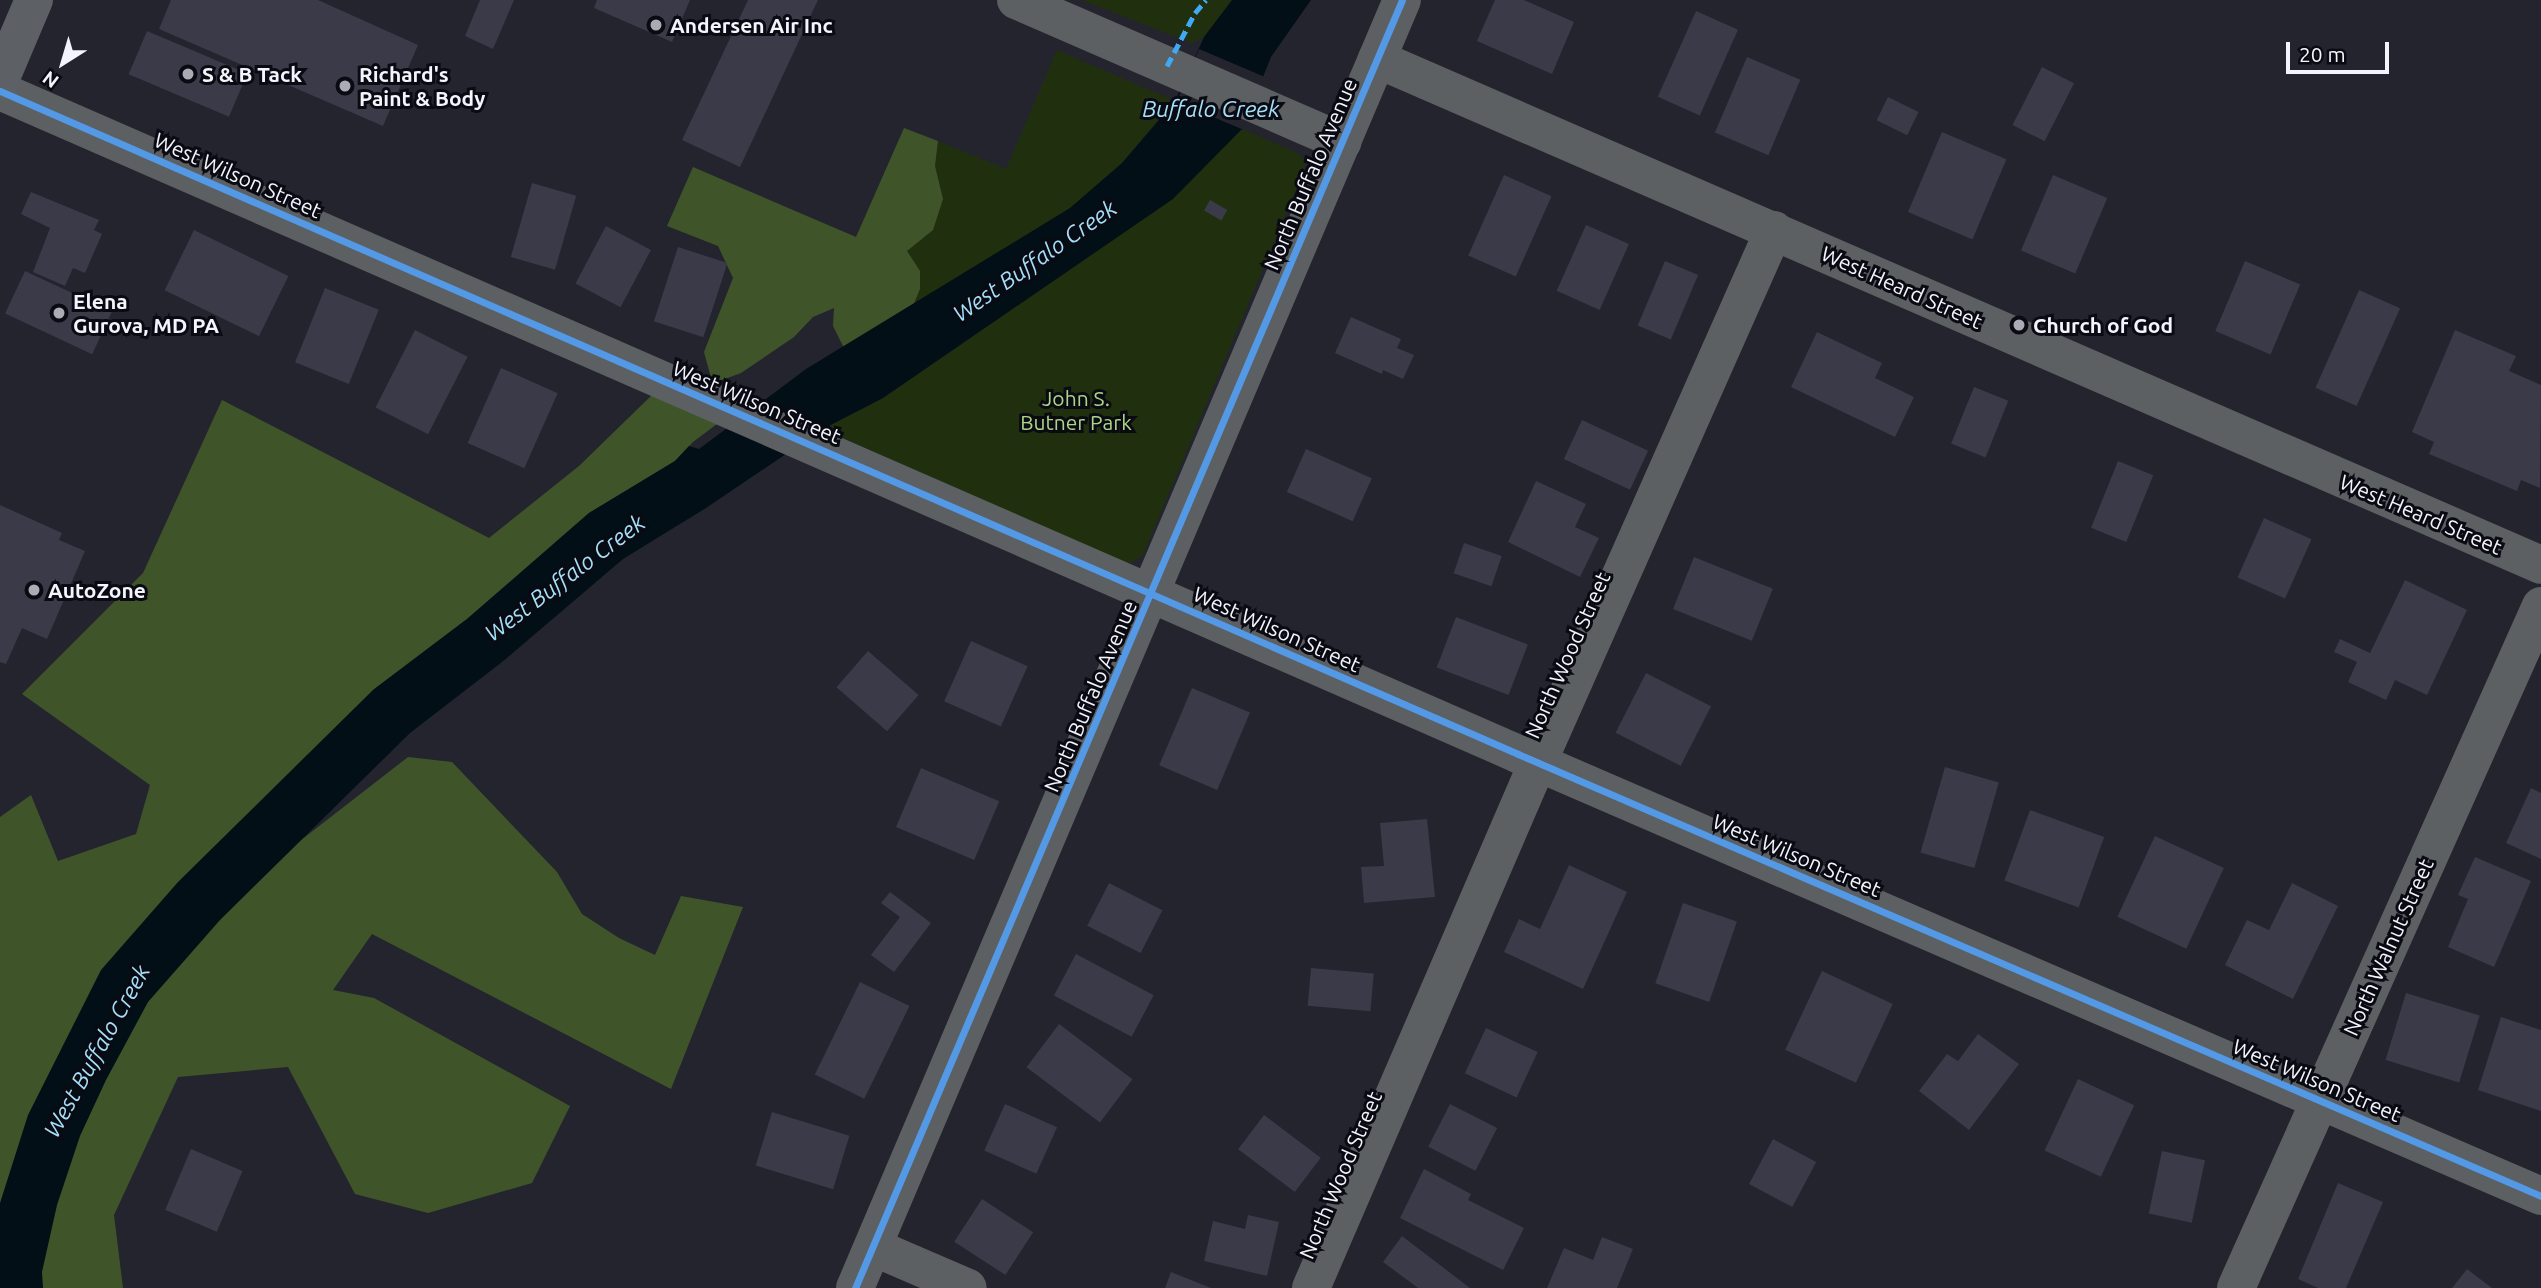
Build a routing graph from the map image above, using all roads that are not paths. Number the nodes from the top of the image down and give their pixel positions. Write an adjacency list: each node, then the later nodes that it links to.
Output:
1 (34, 0): 5 (main road)
2 (1016, 0): 7 (street)
3 (1402, 0): 4 (street, North Buffalo Avenue)
4 (1377, 59): 7 (street, North Buffalo Avenue); 8 (street, West Heard Street)
5 (0, 80)
6 (0, 92): 10 (street, West Wilson Street)
7 (1342, 142): 10 (street, North Buffalo Avenue)
8 (1774, 230): 9 (street, West Heard Street); 12 (street, North Wood Street)
9 (2541, 565)
10 (1152, 594): 12 (street, West Wilson Street); 15 (street, North Buffalo Avenue)
11 (2541, 606): 13 (street, North Walnut Street)
12 (1538, 762): 13 (street, West Wilson Street); 18 (street, North Wood Street)
13 (2319, 1100): 14 (street, West Wilson Street); 19 (street, North Walnut Street)
14 (2541, 1195)
15 (873, 1247): 16 (street, North Buffalo Avenue); 17 (street)
16 (855, 1288)
17 (968, 1288)
18 (1311, 1288)
19 (2236, 1288)

